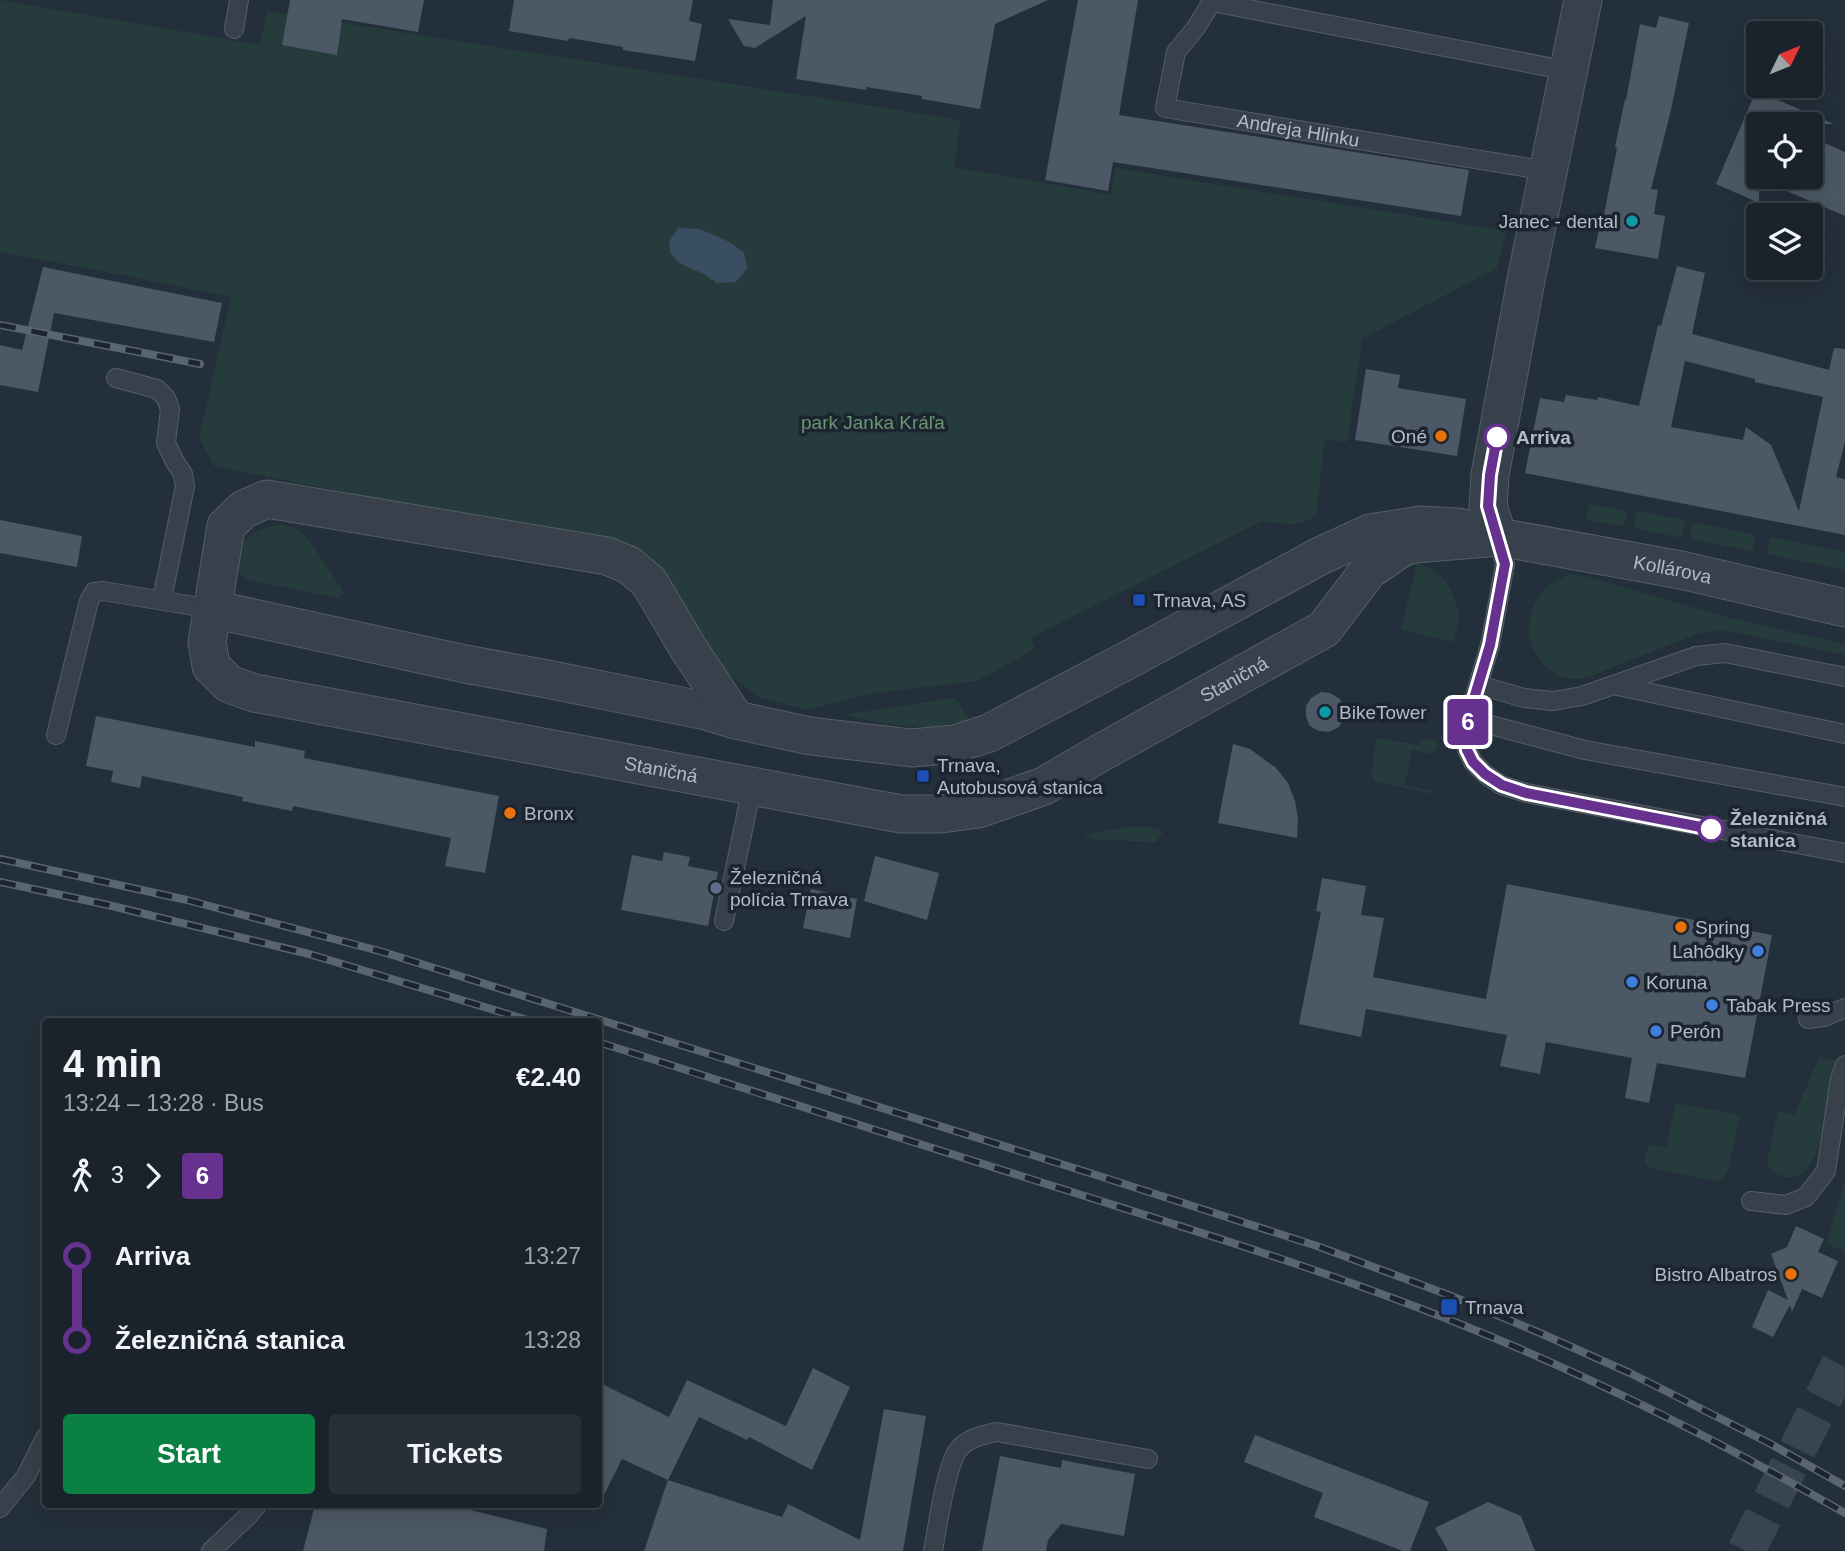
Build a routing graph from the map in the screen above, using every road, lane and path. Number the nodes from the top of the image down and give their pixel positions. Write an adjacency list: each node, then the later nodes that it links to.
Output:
1 (239, 0): 4 (lane)
2 (1584, 0): 5 (street)
3 (1212, 1): 5 (lane, Andreja Hlinku); 6 (lane, Andreja Hlinku)
4 (234, 29)
5 (1569, 71): 6 (street)
6 (1548, 172): 8 (street)
7 (116, 378): 9 (lane)
8 (1498, 537): 10 (street, Kollárova); 13 (lane); 16 (street); 19 (street, Staničná)
9 (162, 600): 11 (lane); 18 (lane)
10 (1845, 608)
11 (212, 609): 16 (street); 16 (street, Staničná); 19 (street, Staničná)
12 (1845, 677): 14 (lane)
13 (1479, 685): 14 (lane); 15 (lane)
14 (1613, 685): 17 (lane)
15 (1468, 719): 20 (lane); 21 (lane)
16 (736, 720)
17 (1845, 734)
18 (56, 735)
19 (752, 787): 22 (lane)
20 (1845, 797)
21 (1845, 853)
22 (724, 921)
23 (1845, 1008): 24 (lane)
24 (1808, 1019)
25 (1845, 1065): 26 (lane)
26 (1751, 1201)
27 (42, 1444): 29 (lane)
28 (1148, 1460): 32 (lane)
29 (0, 1508)
30 (255, 1508): 31 (lane)
31 (211, 1551)
32 (933, 1551)

